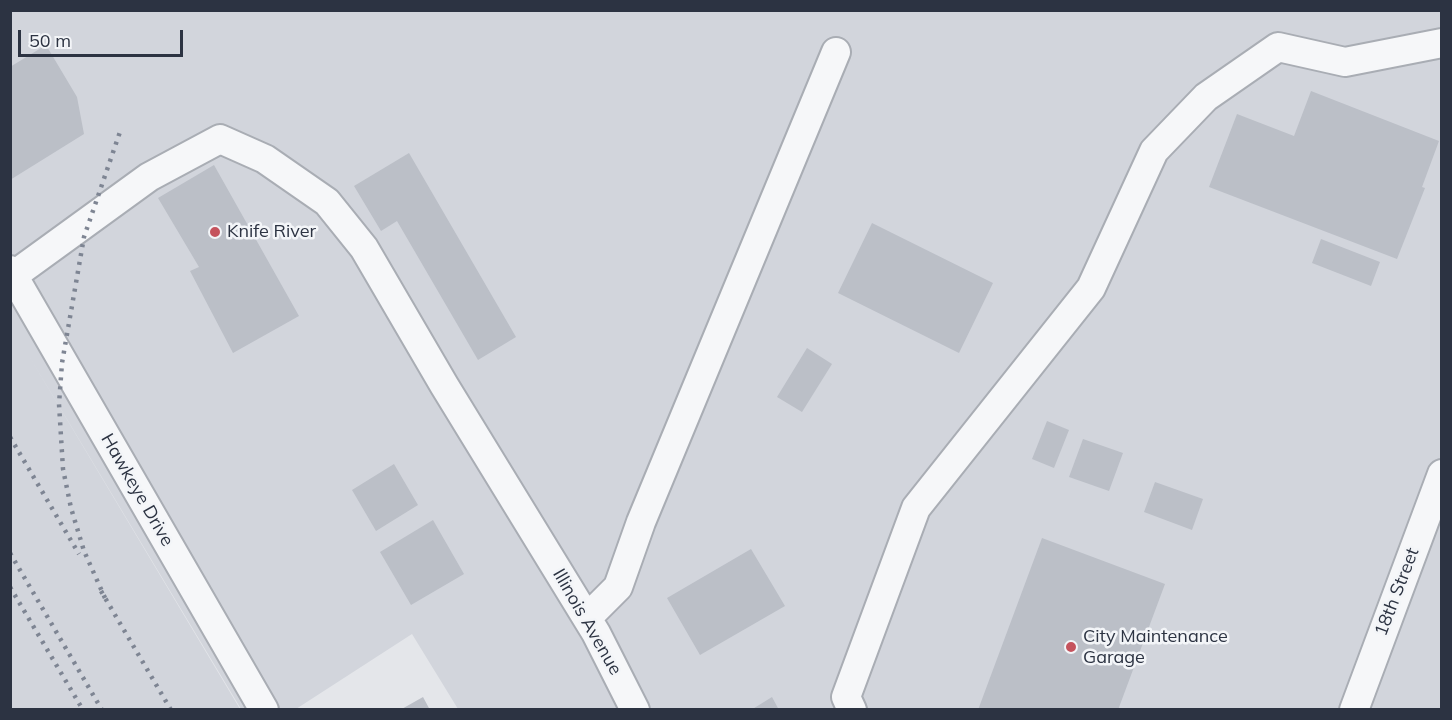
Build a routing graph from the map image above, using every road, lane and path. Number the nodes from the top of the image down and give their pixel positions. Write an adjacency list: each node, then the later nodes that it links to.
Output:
1 (1442, 43): 8 (street)
2 (836, 52): 5 (street)
3 (12, 273): 5 (street, Illinois Avenue); 6 (street, Hawkeye Drive)
4 (1442, 474): 9 (street, 18th Street)
5 (587, 618): 7 (street, Illinois Avenue)
6 (264, 710)
7 (635, 710)
8 (852, 710)
9 (1354, 710)

